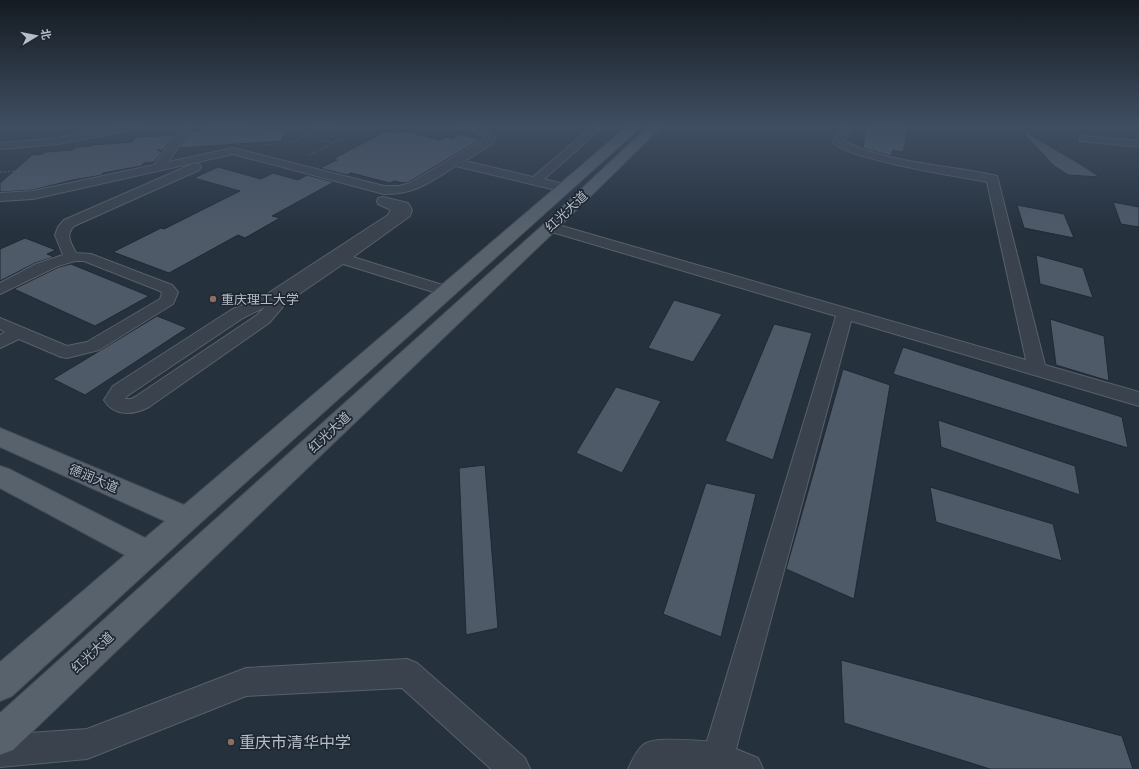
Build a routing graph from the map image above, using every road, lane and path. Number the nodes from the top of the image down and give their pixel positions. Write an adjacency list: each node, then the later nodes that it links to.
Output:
1 (163, 161): 11 (street)
2 (187, 161): 11 (street)
3 (210, 161): 19 (street)
4 (239, 161): 18 (street)
5 (271, 161): 10 (street)
6 (558, 161): 14 (street)
7 (595, 161): 15 (main road, 红光大道)
8 (619, 161): 17 (main road, 红光大道)
9 (897, 161): 25 (street)
10 (456, 162): 14 (street)
11 (158, 167): 16 (street)
12 (19, 171): 13 (path)
13 (0, 172)
14 (535, 181): 15 (street)
15 (564, 188): 20 (main road, 红光大道)
16 (0, 197)
17 (550, 227): 22 (street); 32 (main road, 红光大道)
18 (342, 255): 18 (street); 20 (street)
19 (71, 257): 21 (street); 23 (street)
20 (449, 288): 29 (main road, 红光大道)
21 (0, 289)
22 (845, 313): 25 (street); 34 (street)
23 (7, 330): 24 (street)
24 (0, 342)
25 (1037, 369): 26 (street)
26 (1139, 399)
27 (0, 437): 29 (main road, 德润大道)
28 (0, 476): 30 (main road)
29 (187, 518): 30 (main road, 红光大道)
30 (148, 553): 31 (main road, 红光大道)
31 (0, 684)
32 (0, 737)
33 (0, 751): 35 (street)
34 (718, 757): 36 (street); 37 (street)
35 (514, 769)
36 (644, 769)
37 (747, 769)

